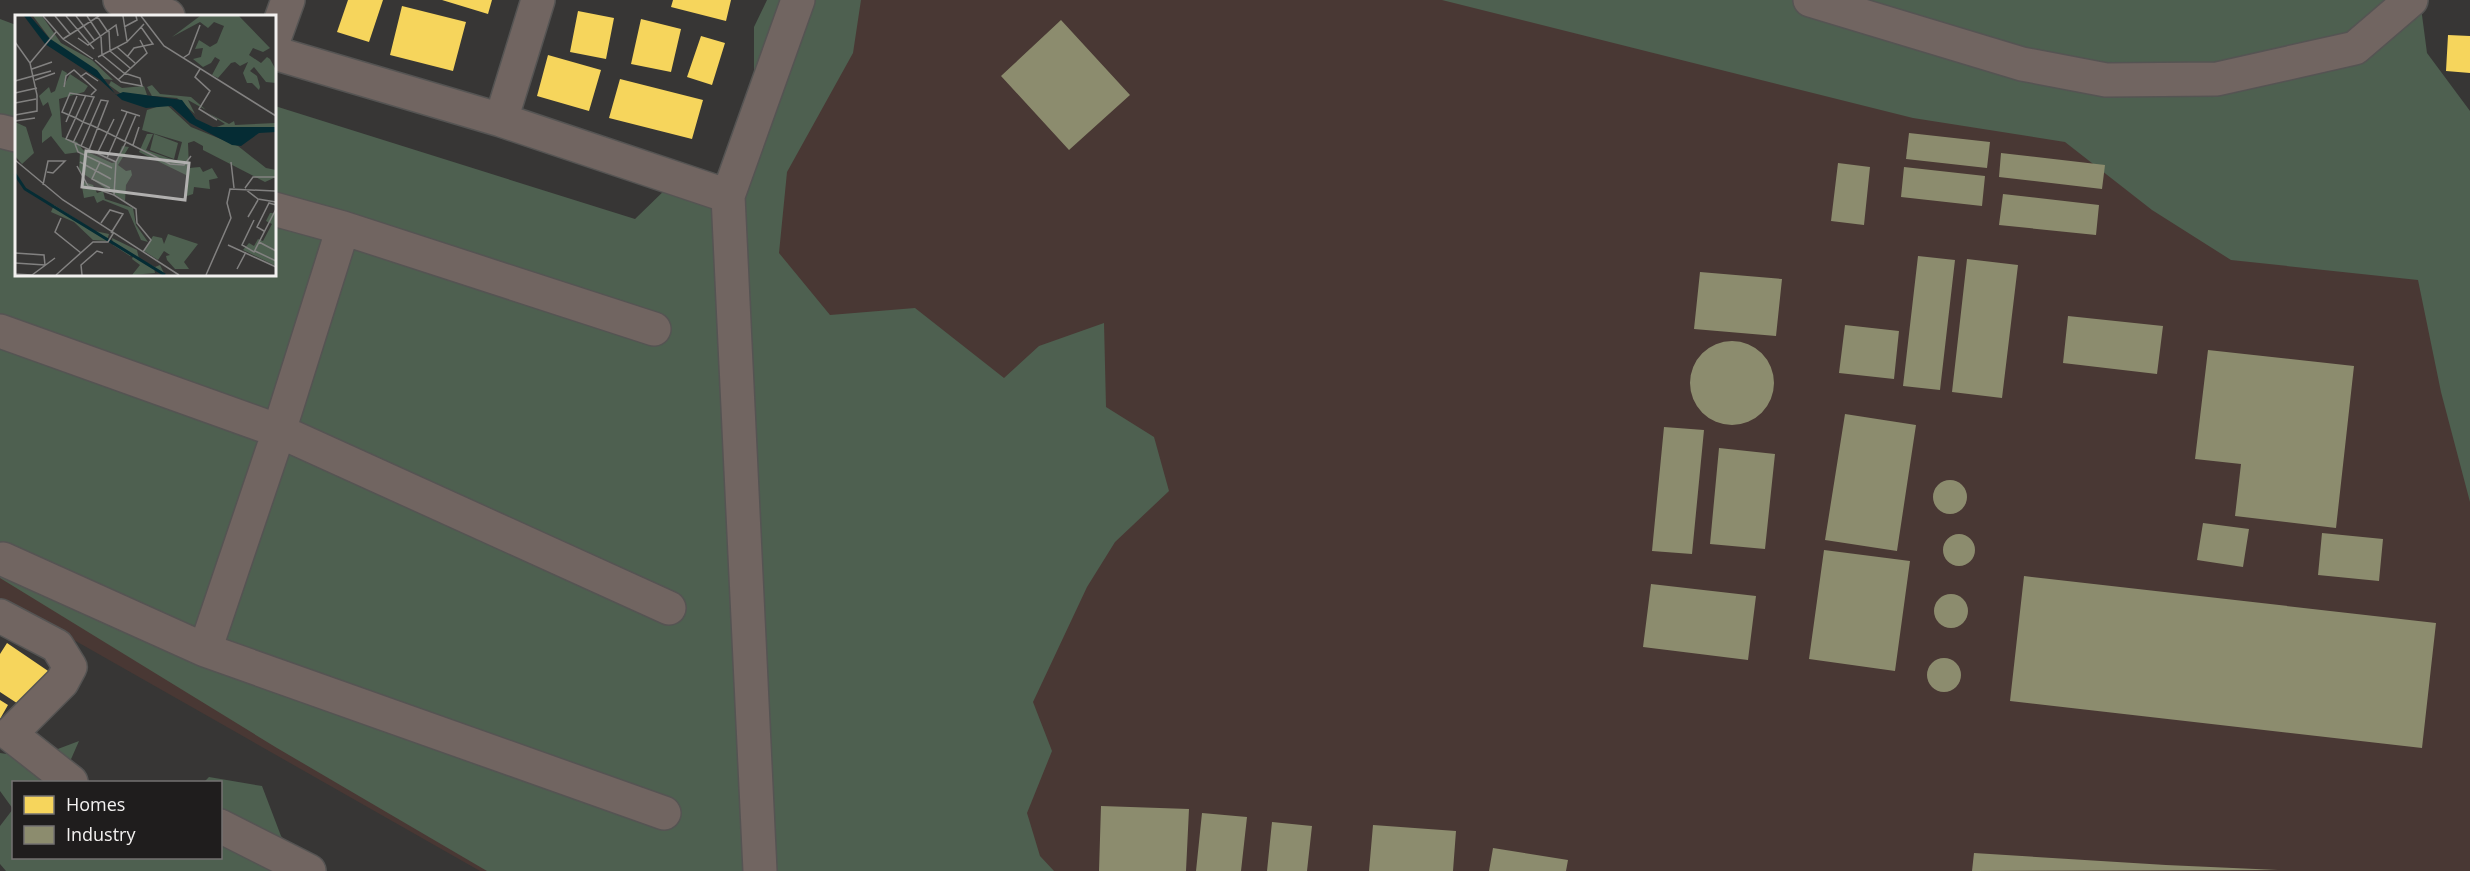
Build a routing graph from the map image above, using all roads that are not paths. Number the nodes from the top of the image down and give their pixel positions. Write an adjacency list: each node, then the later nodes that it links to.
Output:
1 (120, 0): 7 (street)
2 (288, 0): 8 (street)
3 (538, 0): 10 (street)
4 (798, 0): 13 (street)
5 (1810, 0): 6 (street)
6 (2411, 0)
7 (165, 15)
8 (276, 33)
9 (276, 54): 10 (street)
10 (501, 120): 13 (street)
11 (0, 131): 12 (street)
12 (15, 135)
13 (728, 196): 27 (street)
14 (276, 210): 15 (street)
15 (343, 228): 16 (street); 18 (street)
16 (654, 329)
17 (0, 331): 18 (street)
18 (279, 431): 20 (street); 22 (street)
19 (3, 559): 22 (street)
20 (669, 608)
21 (0, 616): 23 (street)
22 (205, 650): 24 (street)
23 (69, 781)
24 (664, 813)
25 (222, 827): 26 (street)
26 (309, 871)
27 (760, 871)

